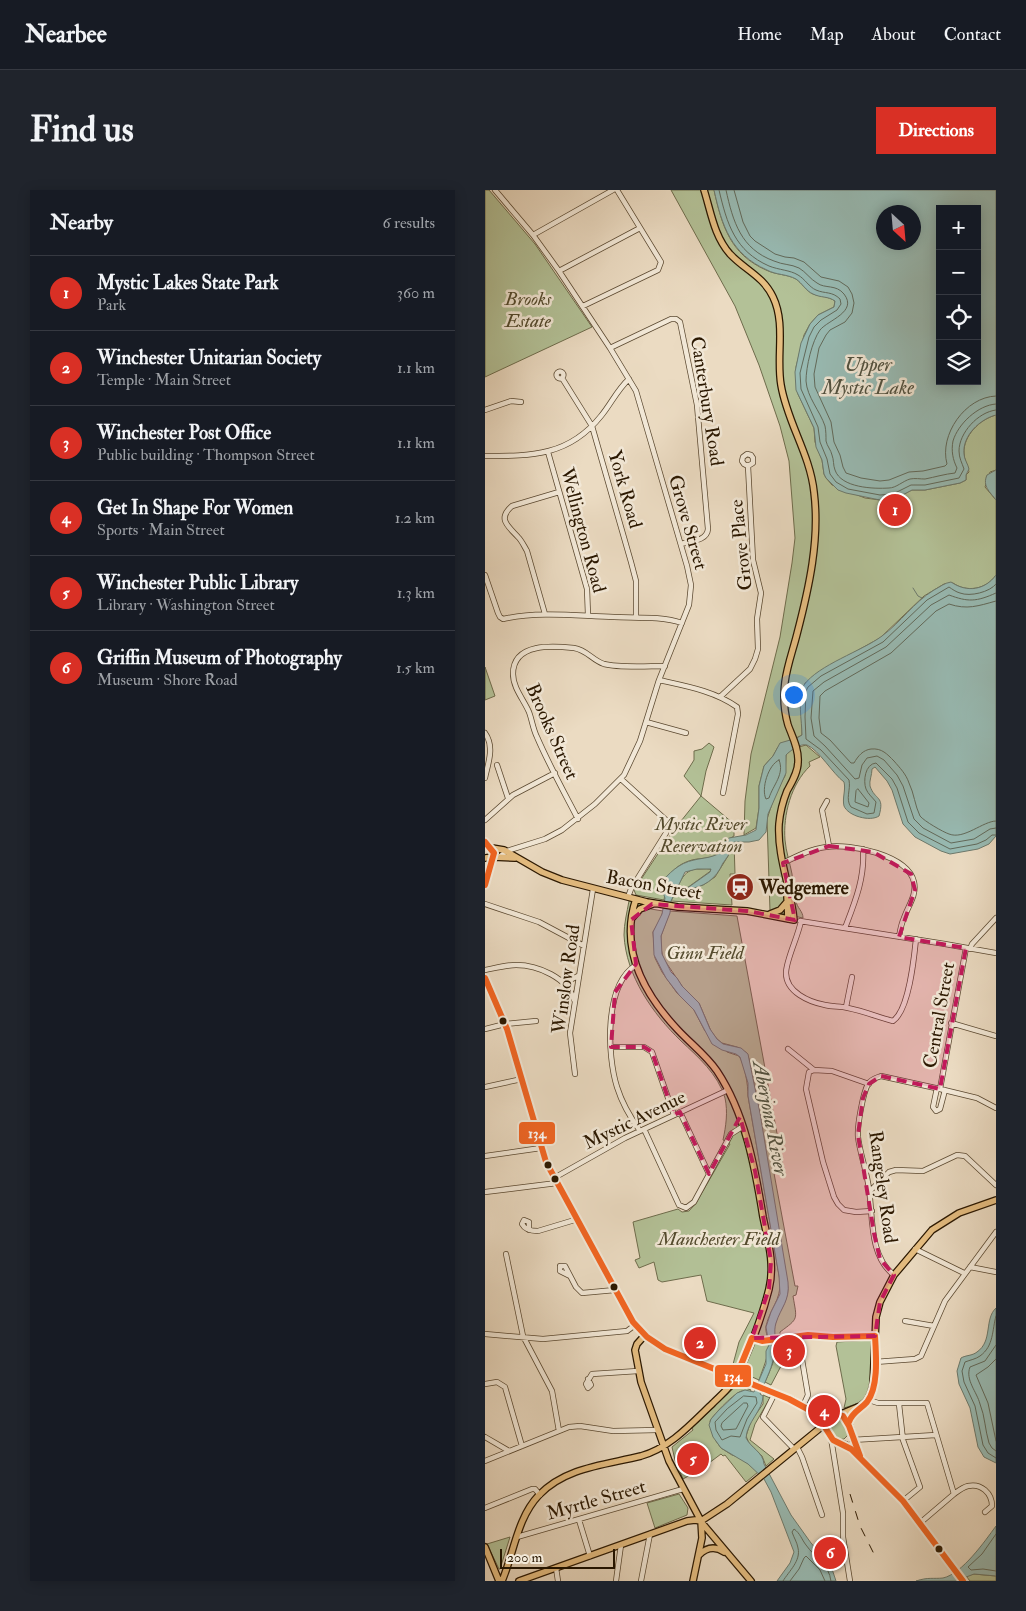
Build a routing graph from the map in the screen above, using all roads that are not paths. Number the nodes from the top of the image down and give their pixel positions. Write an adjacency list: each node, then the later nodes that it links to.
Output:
1 (495, 190): 6 (street, Grove Street)
2 (613, 190): 6 (street)
3 (617, 190): 5 (street)
4 (704, 190): 48 (main road)
5 (640, 228): 7 (street); 8 (street)
6 (533, 235): 7 (street, Grove Street)
7 (559, 271): 8 (street, Grove Street)
8 (583, 306): 9 (street, Grove Street)
9 (610, 348): 11 (street, Grove Street); 19 (street, Canterbury Road)
10 (562, 378): 14 (street, York Road)
11 (629, 379): 14 (street); 19 (street, Grove Street)
12 (521, 402): 13 (street)
13 (485, 410)
14 (592, 426): 15 (street); 23 (street, York Road)
15 (548, 452): 16 (street); 18 (street, Wellington Road)
16 (485, 456)
17 (748, 466): 27 (street, Grove Place)
18 (559, 492): 21 (street); 22 (street, Wellington Road)
19 (681, 544): 24 (street, Grove Street)
20 (485, 575): 21 (street)
21 (545, 614): 22 (street)
22 (588, 615): 23 (street)
23 (636, 617): 24 (street)
24 (682, 623): 25 (street, Grove Street)
25 (665, 666): 26 (street, Grove Street); 32 (street, Brooks Street)
26 (659, 680): 27 (street); 28 (street, Grove Street)
27 (721, 697): 35 (street)
28 (646, 722): 30 (street); 34 (street, Grove Street)
29 (485, 733): 33 (street)
30 (686, 733)
31 (497, 765): 36 (street)
32 (555, 773): 36 (street); 38 (street, Brooks Street)
33 (485, 778)
34 (621, 778): 38 (street, Grove Street); 53 (street)
35 (723, 793)
36 (508, 798): 39 (street)
37 (827, 801): 41 (street)
38 (578, 819): 44 (street, Grove Street)
39 (485, 820)
40 (485, 842): 42 (main road)
41 (829, 846): 43 (street); 48 (street)
42 (489, 848): 44 (main road, Bacon Street); 45 (main road)
43 (863, 849): 63 (street); 64 (street)
44 (507, 851): 45 (street, Grove Street); 47 (main road, Bacon Street)
45 (494, 857): 46 (main road, Bacon Street); 47 (main road, Bacon Street); 50 (main road)
46 (485, 858)
47 (519, 860): 52 (main road, Bacon Street)
48 (783, 863): 51 (main road)
49 (485, 869): 50 (main road)
50 (485, 885)
51 (787, 886): 55 (main road); 60 (main road)
52 (593, 889): 53 (main road, Bacon Street); 66 (street, Winslow Road)
53 (628, 897): 54 (main road, Bacon Street)
54 (636, 899): 57 (main road, Bacon Street); 61 (main road)
55 (787, 901): 58 (main road); 60 (main road)
56 (485, 904): 66 (street)
57 (658, 904): 58 (main road, Bacon Street); 61 (main road)
58 (769, 915): 60 (main road, Bacon Street)
59 (996, 918): 67 (street)
60 (791, 919): 62 (street, Bacon Street)
61 (631, 920): 69 (main road)
62 (801, 921): 63 (street, Bacon Street); 76 (street)
63 (845, 928): 64 (street, Bacon Street)
64 (899, 937): 65 (street, Bacon Street)
65 (916, 939): 67 (street, Bacon Street); 76 (street)
66 (584, 946): 71 (street, Winslow Road)
67 (968, 948): 68 (street, Bacon Street); 78 (street, Central Street)
68 (996, 954)
69 (636, 965): 82 (street); 90 (main road)
70 (485, 970): 74 (street)
71 (578, 976): 74 (street); 75 (street, Winslow Road)
72 (852, 977): 76 (street)
73 (485, 978): 79 (main road)
74 (560, 980): 75 (street)
75 (574, 1001): 85 (street, Winslow Road)
76 (846, 1007)
77 (536, 1021): 79 (street)
78 (951, 1023): 81 (street); 89 (street, Central Street)
79 (505, 1024): 80 (street); 86 (main road)
80 (485, 1029)
81 (996, 1035)
82 (611, 1047): 93 (street); 95 (street)
83 (788, 1049): 84 (street)
84 (814, 1070): 87 (street); 104 (street)
85 (575, 1074)
86 (522, 1079): 88 (street); 96 (main road)
87 (869, 1084): 89 (street); 101 (street, Rangeley Road)
88 (485, 1087)
89 (941, 1089): 91 (street, Central Street)
90 (728, 1090): 92 (street, Mystic Avenue); 94 (main road)
91 (996, 1108)
92 (680, 1112): 93 (street, Mystic Avenue); 98 (street)
93 (674, 1115): 95 (street, Mystic Avenue)
94 (742, 1127): 98 (street); 124 (main road)
95 (642, 1130): 98 (street); 99 (street, Mystic Avenue)
96 (541, 1148): 97 (street); 99 (main road)
97 (485, 1156)
98 (709, 1174)
99 (555, 1180): 102 (street); 105 (main road)
100 (996, 1185): 101 (street)
101 (869, 1190): 104 (street, Rangeley Road)
102 (485, 1192)
103 (996, 1200): 108 (main road)
104 (872, 1211): 113 (street, Rangeley Road)
105 (578, 1218): 106 (street); 115 (main road)
106 (529, 1230)
107 (996, 1232): 110 (street)
108 (915, 1249): 112 (street); 113 (main road)
109 (506, 1254): 123 (street)
110 (970, 1267): 111 (street); 112 (street)
111 (996, 1272)
112 (964, 1273): 118 (street)
113 (894, 1275): 122 (main road)
114 (570, 1276): 115 (street)
115 (615, 1290): 117 (main road)
116 (905, 1321): 118 (street)
117 (635, 1325): 120 (main road); 123 (street)
118 (934, 1326): 125 (street)
119 (485, 1334): 123 (street)
120 (645, 1335): 126 (main road); 127 (main road)
121 (798, 1336): 122 (main road); 124 (main road); 133 (street)
122 (875, 1336): 125 (main road)
123 (524, 1337): 140 (street)
124 (752, 1338): 127 (main road)
125 (875, 1362): 131 (main road)
126 (638, 1372): 128 (street); 139 (main road)
127 (736, 1377): 130 (main road); 150 (main road)
128 (588, 1379)
129 (485, 1384): 149 (street)
130 (775, 1393): 133 (main road); 151 (street)
131 (867, 1402): 132 (street); 134 (main road); 137 (main road)
132 (899, 1404): 143 (street); 147 (street)
133 (803, 1406): 135 (main road)
134 (841, 1414): 136 (main road); 137 (main road)
135 (816, 1415): 136 (main road); 138 (main road)
136 (830, 1418): 138 (main road)
137 (849, 1422): 146 (main road)
138 (825, 1424): 141 (main road); 142 (main road)
139 (657, 1430): 140 (street); 150 (main road)
140 (559, 1431): 149 (street)
141 (826, 1431): 142 (main road); 145 (main road)
142 (812, 1435): 151 (main road)
143 (936, 1435): 147 (street); 156 (street)
144 (485, 1436): 152 (street)
145 (831, 1436): 148 (main road); 181 (street)
146 (852, 1437): 147 (street); 148 (main road); 153 (main road)
147 (902, 1437): 158 (street)
148 (840, 1443): 153 (main road)
149 (522, 1446): 152 (street)
150 (663, 1446): 155 (main road); 157 (main road)
151 (796, 1448): 161 (street); 163 (main road)
152 (509, 1451): 154 (street)
153 (860, 1456): 158 (main road)
154 (485, 1461)
155 (683, 1488): 162 (street, Myrtle Street); 163 (main road)
156 (954, 1494): 160 (street); 164 (street)
157 (539, 1495): 159 (street); 166 (main road)
158 (903, 1501): 164 (main road)
159 (485, 1508)
160 (985, 1512)
161 (821, 1515)
162 (579, 1520): 166 (street, Myrtle Street); 169 (street)
163 (701, 1521): 165 (main road); 170 (main road); 171 (main road)
164 (920, 1523): 174 (main road)
165 (650, 1534): 167 (main road); 179 (street)
166 (517, 1537): 175 (main road)
167 (621, 1545): 169 (main road); 178 (street)
168 (485, 1547): 175 (main road)
169 (590, 1556): 172 (main road)
170 (699, 1556): 171 (main road); 173 (main road)
171 (731, 1559): 180 (main road)
172 (556, 1568): 176 (main road); 177 (street)
173 (695, 1580)
174 (962, 1580)
175 (500, 1581)
176 (519, 1581)
177 (558, 1581)
178 (616, 1581)
179 (641, 1581)
180 (751, 1581)
181 (850, 1581)

